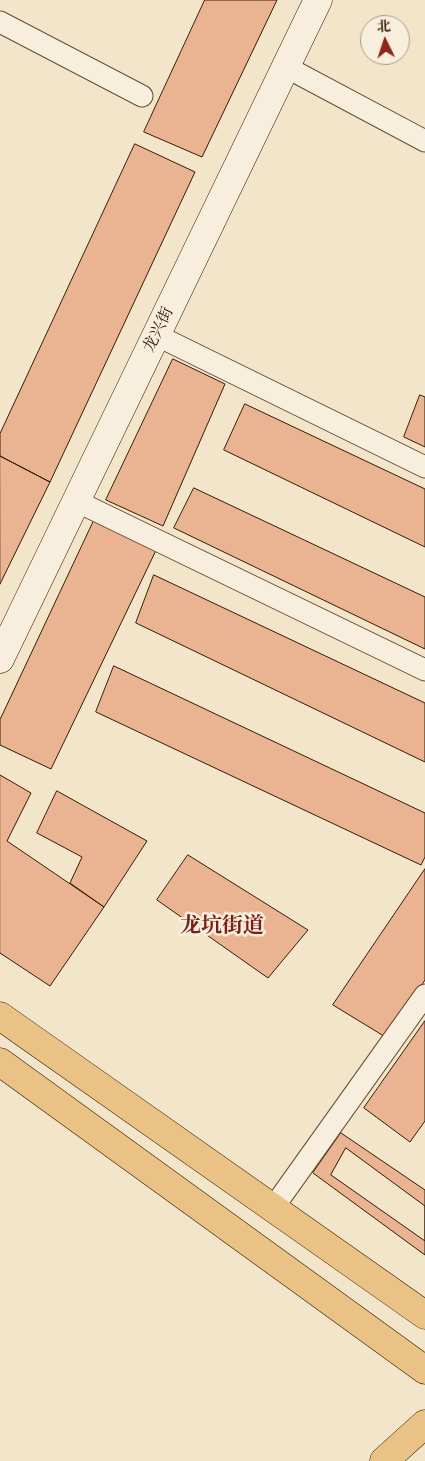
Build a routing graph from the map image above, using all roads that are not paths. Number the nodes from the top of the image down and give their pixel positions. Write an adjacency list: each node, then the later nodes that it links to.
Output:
1 (318, 0): 3 (street, 龙兴街)
2 (0, 22): 4 (street)
3 (286, 66): 5 (street); 6 (street, 龙兴街)
4 (142, 96)
5 (425, 142)
6 (156, 335): 7 (street); 8 (street, 龙兴街)
7 (425, 467)
8 (76, 501): 9 (street, 龙兴街); 10 (street)
9 (0, 659)
10 (425, 670)
11 (425, 995): 14 (street)
12 (0, 1016): 14 (highway)
13 (0, 1062): 16 (highway)
14 (273, 1208): 15 (highway)
15 (425, 1315)
16 (425, 1370)
17 (425, 1424): 18 (highway)
18 (384, 1461)

